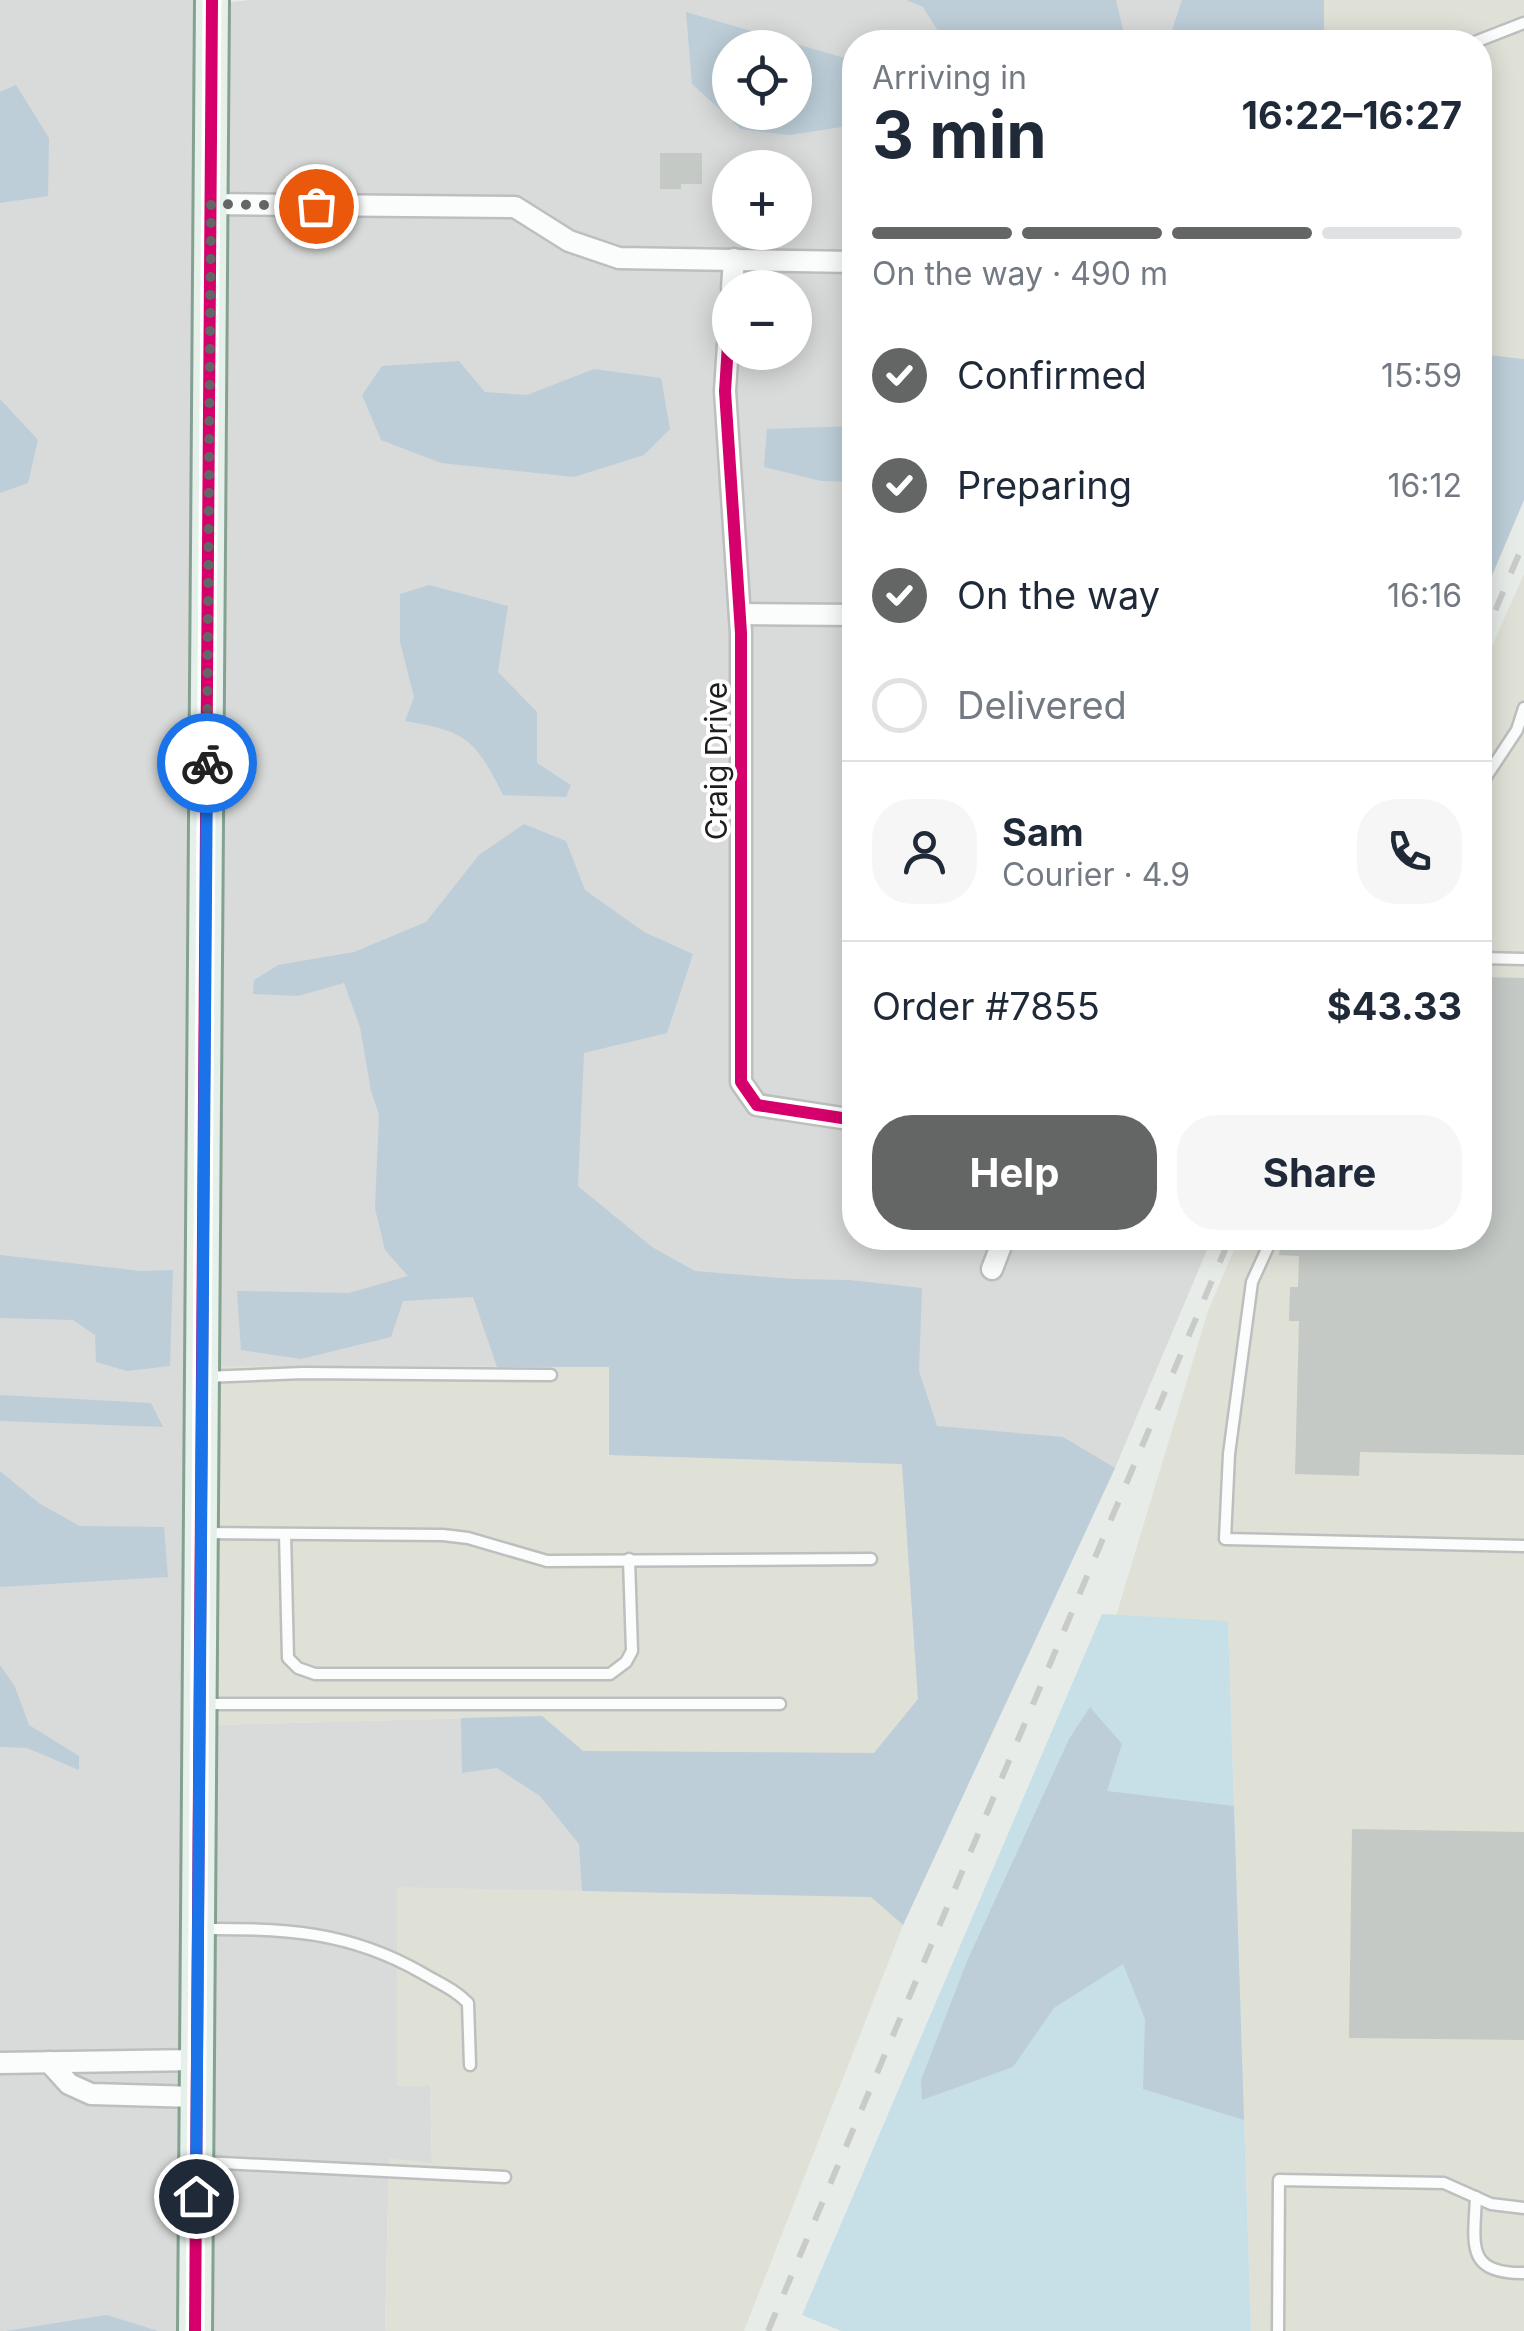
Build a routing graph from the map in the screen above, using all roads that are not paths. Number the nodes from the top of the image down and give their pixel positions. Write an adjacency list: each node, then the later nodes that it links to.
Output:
1 (212, 0): 4 (main road)
2 (1524, 23): 3 (lane)
3 (1492, 35)
4 (211, 204): 5 (street); 20 (main road)
5 (734, 259): 6 (street); 7 (street)
6 (842, 262)
7 (733, 270)
8 (726, 370): 9 (street, Craig Drive)
9 (740, 614): 10 (street); 15 (street, Craig Drive)
10 (842, 615)
11 (1524, 708): 12 (lane)
12 (1492, 767)
13 (1492, 958): 14 (lane)
14 (1524, 959)
15 (842, 1118)
16 (999, 1250): 18 (street)
17 (1267, 1250): 23 (lane)
18 (992, 1269)
19 (551, 1375): 20 (lane)
20 (203, 1377): 21 (main road)
21 (202, 1533): 22 (lane); 26 (main road)
22 (285, 1534): 25 (lane); 25 (lane)
23 (1524, 1546)
24 (870, 1558): 25 (lane)
25 (628, 1559)
26 (201, 1704): 27 (lane); 28 (main road)
27 (780, 1704)
28 (200, 1929): 29 (main road); 32 (lane)
29 (196, 2060): 30 (street); 33 (main road)
30 (49, 2062): 31 (street); 33 (street)
31 (0, 2063)
32 (470, 2066)
33 (196, 2098): 34 (main road)
34 (196, 2162): 35 (lane); 39 (main road)
35 (505, 2177)
36 (1476, 2198): 37 (lane); 38 (lane); 40 (lane)
37 (1524, 2208)
38 (1524, 2273)
39 (195, 2331)
40 (1278, 2331)

